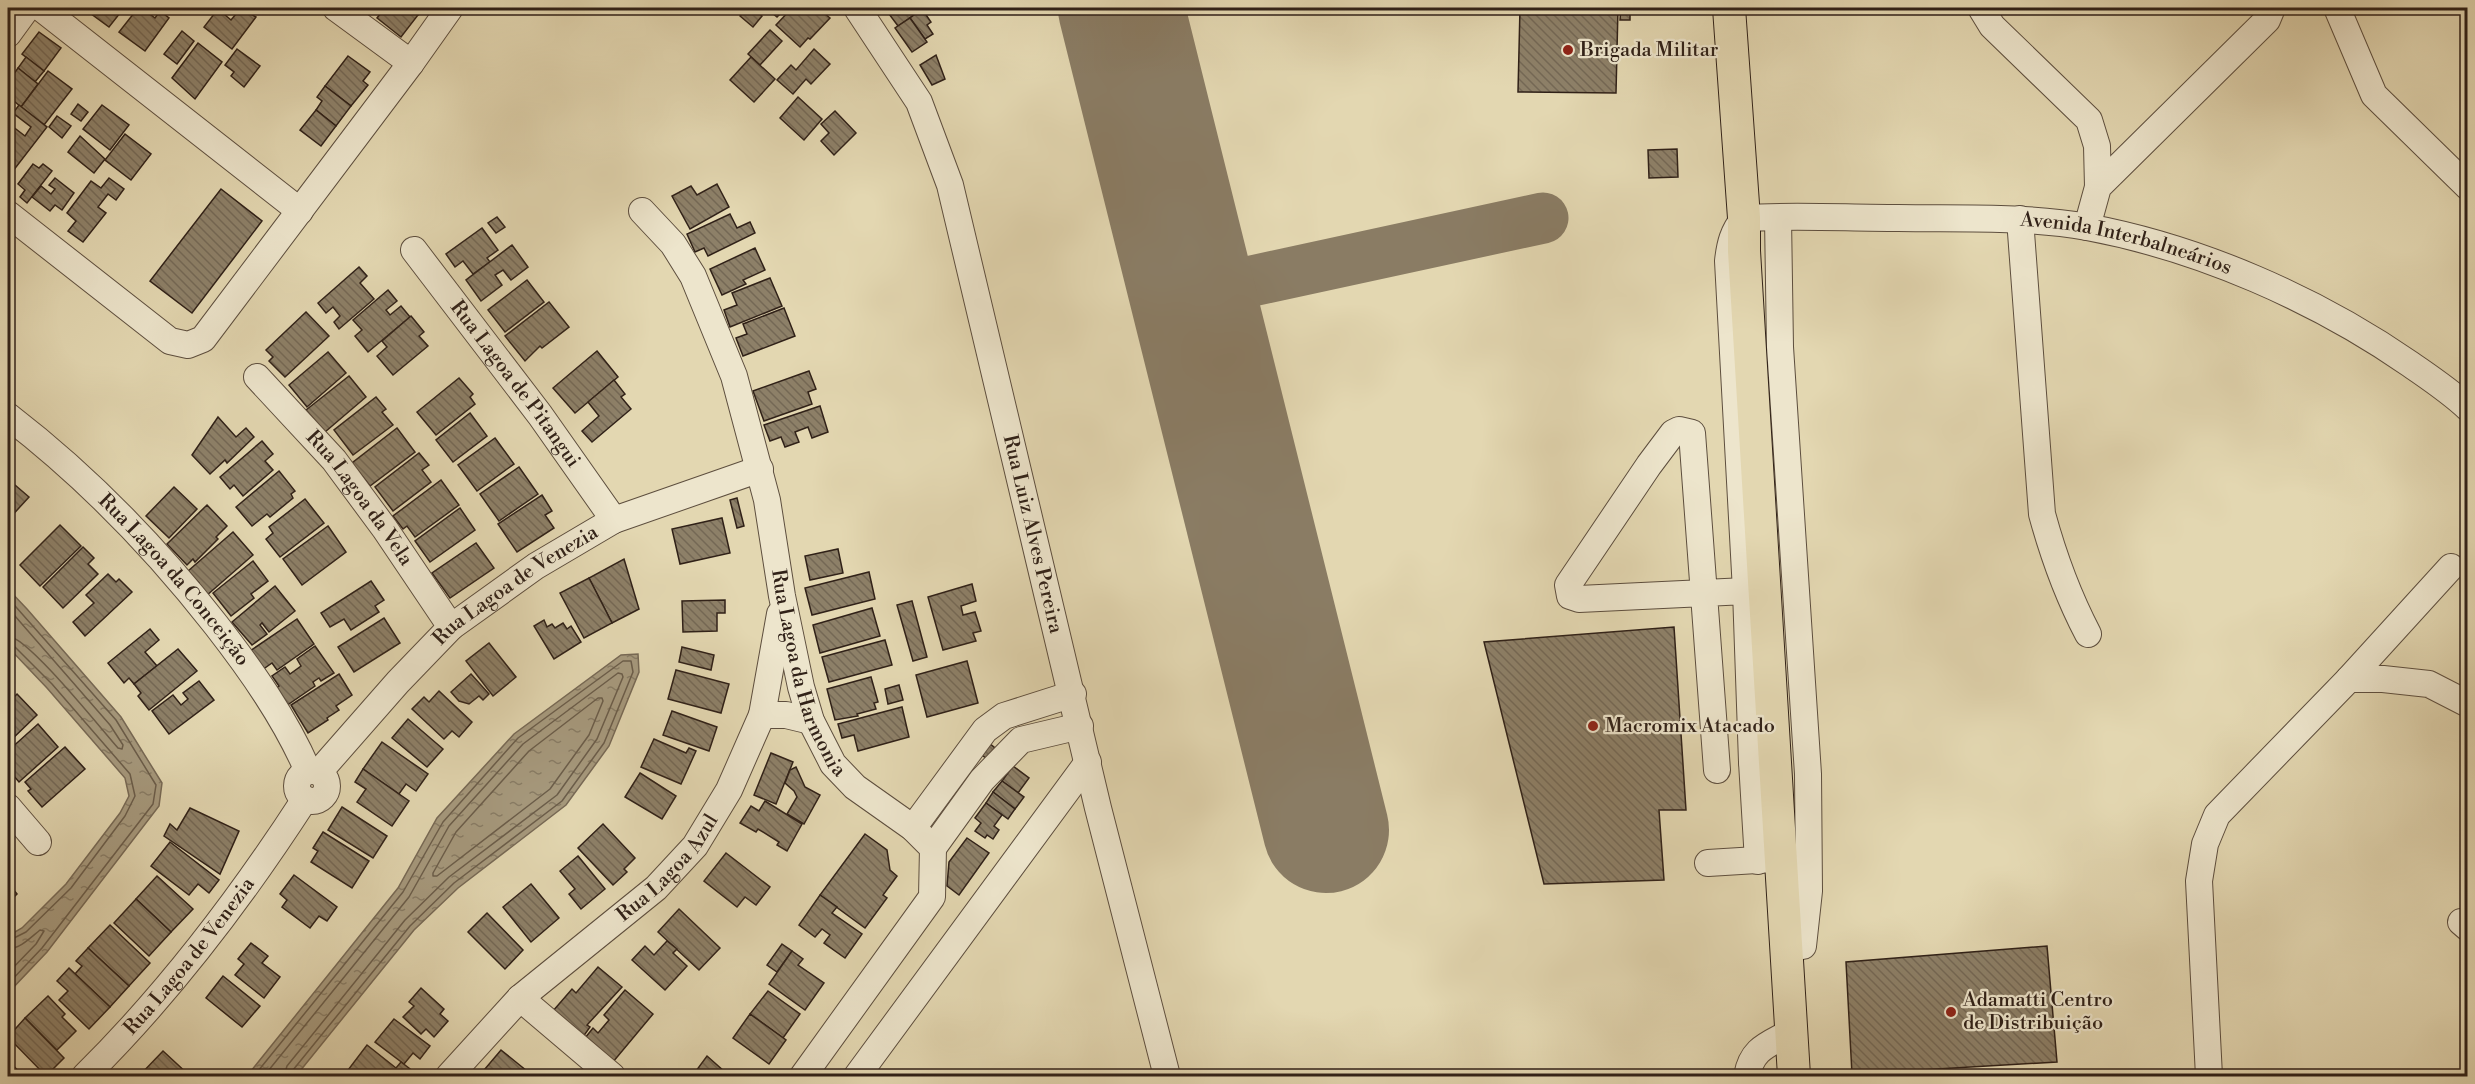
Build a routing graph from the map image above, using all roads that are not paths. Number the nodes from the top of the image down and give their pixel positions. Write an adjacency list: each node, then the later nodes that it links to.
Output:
1 (27, 8): 11 (street)
2 (41, 8): 15 (street)
3 (336, 8): 12 (street)
4 (450, 8): 12 (street)
5 (857, 8): 34 (street, Rua Luiz Alves Pereira)
6 (1729, 8): 18 (main road)
7 (1744, 8): 18 (main road)
8 (2272, 8): 13 (street)
9 (2337, 8): 14 (street)
10 (1984, 9): 13 (street)
11 (8, 34)
12 (411, 63): 15 (street)
13 (2098, 187): 20 (street)
14 (2468, 187)
15 (300, 211): 17 (street)
16 (642, 211): 25 (street, Rua Lagoa da Harmonia)
17 (8, 214)
18 (1759, 217): 19 (street, Avenida Interbalneários); 28 (street); 41 (main road); 53 (main road); 53 (street)
19 (2020, 219): 20 (street, Avenida Interbalneários); 32 (street)
20 (2087, 227): 23 (street, Avenida Interbalneários)
21 (414, 250): 26 (street, Rua Lagoa de Pitangui)
22 (257, 377): 31 (street, Rua Lagoa da Vela)
23 (2463, 394)
24 (8, 416): 45 (street, Rua Lagoa da Conceição)
25 (760, 469): 26 (street, Rua Lagoa de Venezia); 30 (street, Rua Lagoa da Harmonia)
26 (614, 520): 31 (street, Rua Lagoa de Venezia)
27 (2451, 567): 33 (street)
28 (1746, 591): 29 (street); 41 (street)
29 (1705, 593): 29 (street); 44 (street)
30 (782, 596): 36 (street, Rua Lagoa Azul); 38 (street, Rua Lagoa da Harmonia)
31 (451, 627): 45 (street, Rua Lagoa de Venezia)
32 (2088, 634)
33 (2349, 679): 35 (street); 65 (street)
34 (1073, 694): 37 (street); 39 (street, Rua Luiz Alves Pereira)
35 (2468, 704)
36 (762, 715): 38 (street); 54 (street, Rua Lagoa Azul)
37 (1004, 716): 40 (street); 43 (street)
38 (811, 721): 48 (street, Rua Lagoa da Harmonia)
39 (1080, 726): 40 (street); 42 (street, Rua Luiz Alves Pereira)
40 (1021, 740): 46 (street)
41 (1763, 760): 51 (main road)
42 (1088, 762): 60 (street); 61 (street, Rua Luiz Alves Pereira)
43 (960, 763): 46 (street); 48 (street)
44 (1717, 770)
45 (314, 771): 56 (street, Rua Lagoa de Venezia)
46 (982, 780): 50 (street)
47 (8, 807): 49 (street)
48 (913, 828): 50 (street, Rua Lagoa da Harmonia)
49 (38, 842)
50 (933, 848): 59 (street)
51 (1770, 859): 52 (street); 55 (main road)
52 (1708, 863)
53 (1803, 946): 64 (main road)
54 (520, 998): 57 (street, Rua Lagoa Azul); 58 (street)
55 (1791, 1032): 62 (street); 63 (main road)
56 (85, 1077)
57 (449, 1077)
58 (612, 1077)
59 (802, 1077)
60 (857, 1077)
61 (1167, 1077)
62 (1747, 1077)
63 (1794, 1077)
64 (1811, 1077)
65 (2209, 1077)

